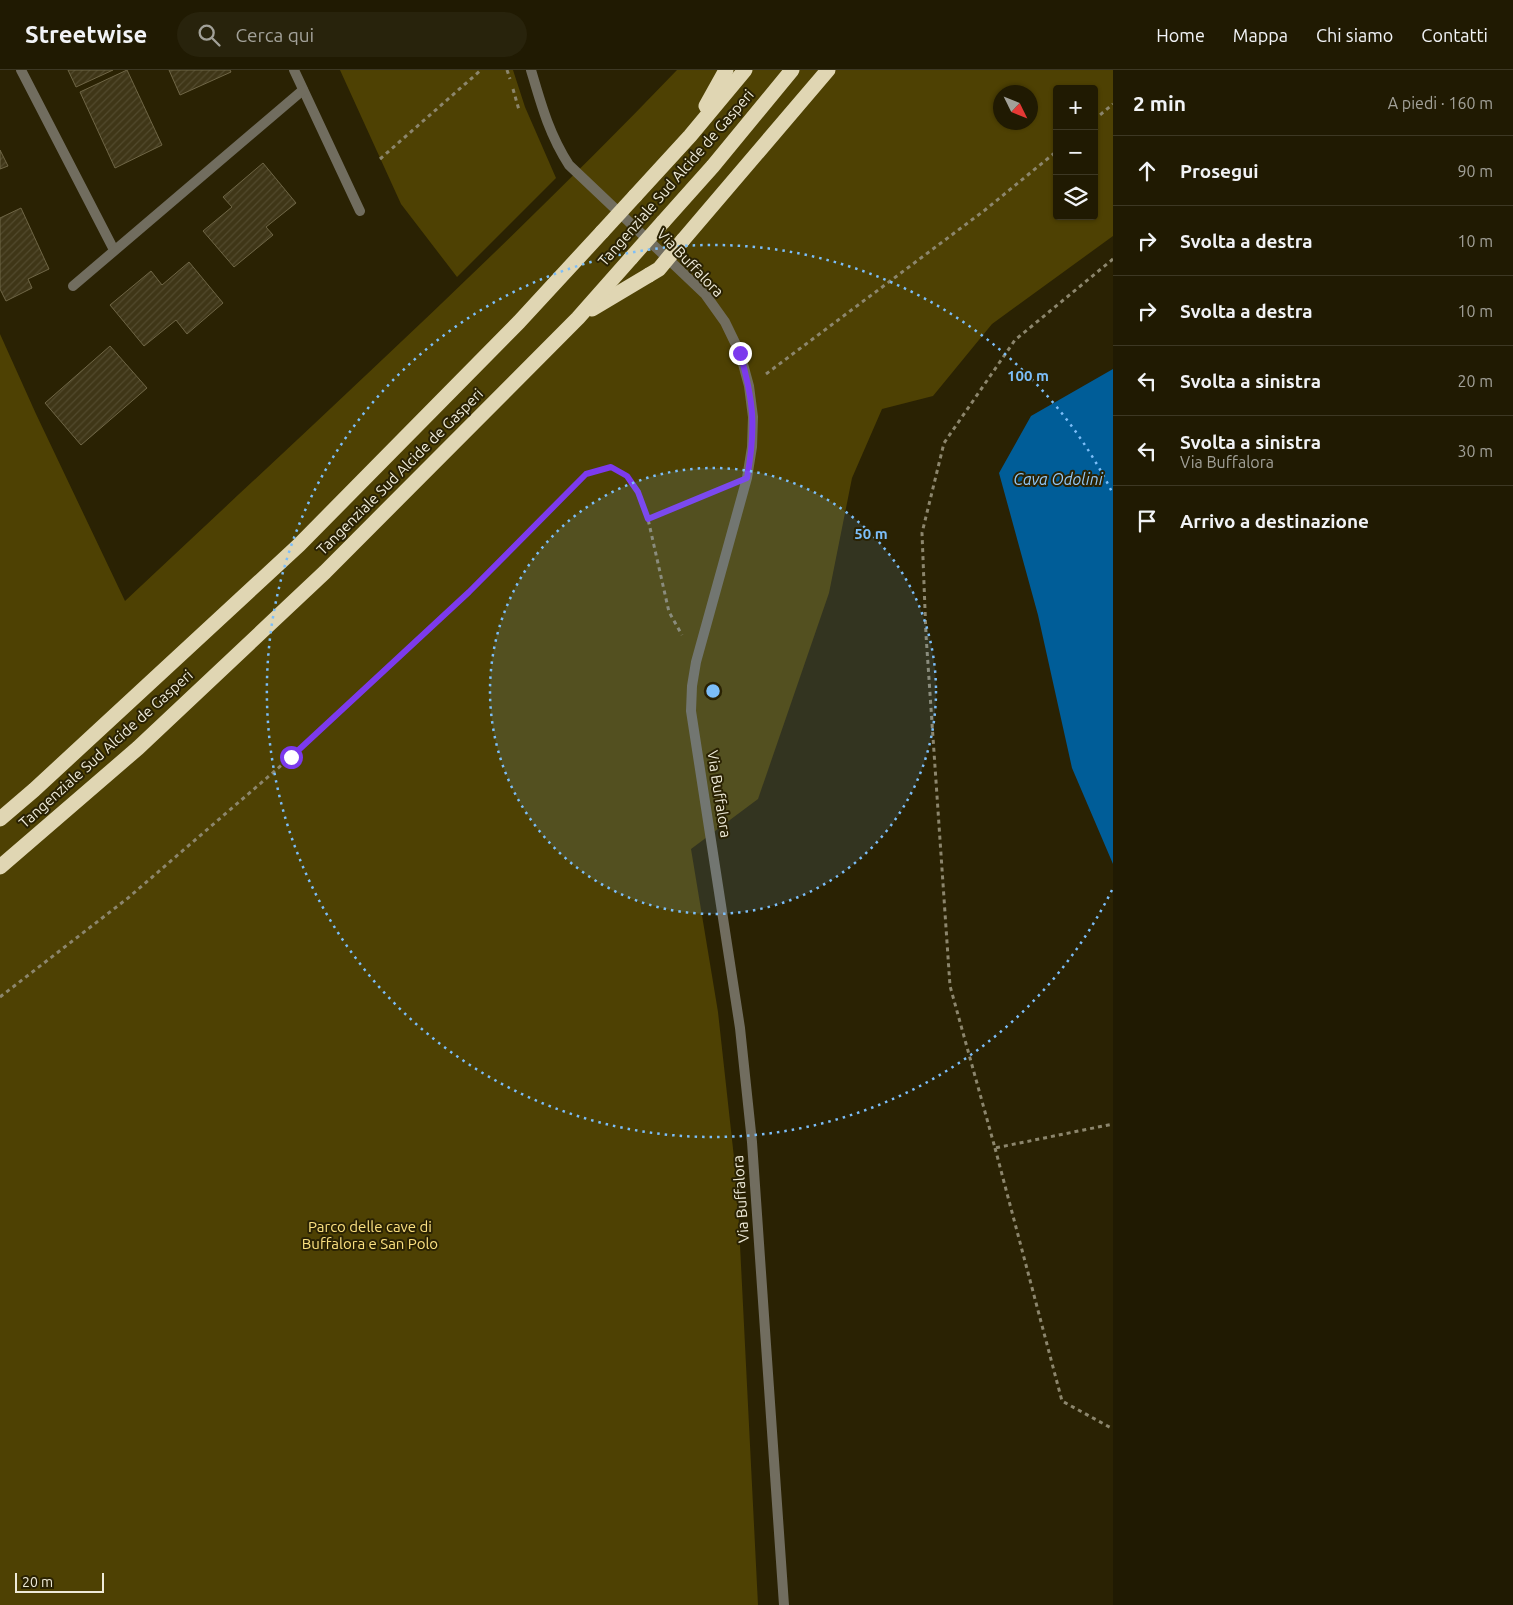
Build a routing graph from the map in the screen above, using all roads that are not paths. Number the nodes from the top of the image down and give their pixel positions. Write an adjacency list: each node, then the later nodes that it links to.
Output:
1 (21, 70): 11 (street)
2 (294, 70): 8 (street)
3 (531, 70): 16 (street, Via Buffalora)
4 (726, 70): 9 (highway)
5 (745, 70): 9 (highway, Tangenziale Sud Alcide de Gasperi)
6 (792, 70): 13 (highway, Tangenziale Sud Alcide de Gasperi, bridge)
7 (828, 70): 13 (highway, bridge)
8 (303, 90): 10 (street); 11 (street)
9 (690, 136): 14 (highway, Tangenziale Sud Alcide de Gasperi, bridge)
10 (360, 211)
11 (114, 250): 12 (street)
12 (73, 286)
13 (578, 318): 15 (highway, Tangenziale Sud Alcide de Gasperi)
14 (0, 819)
15 (0, 867)
16 (784, 1605)

